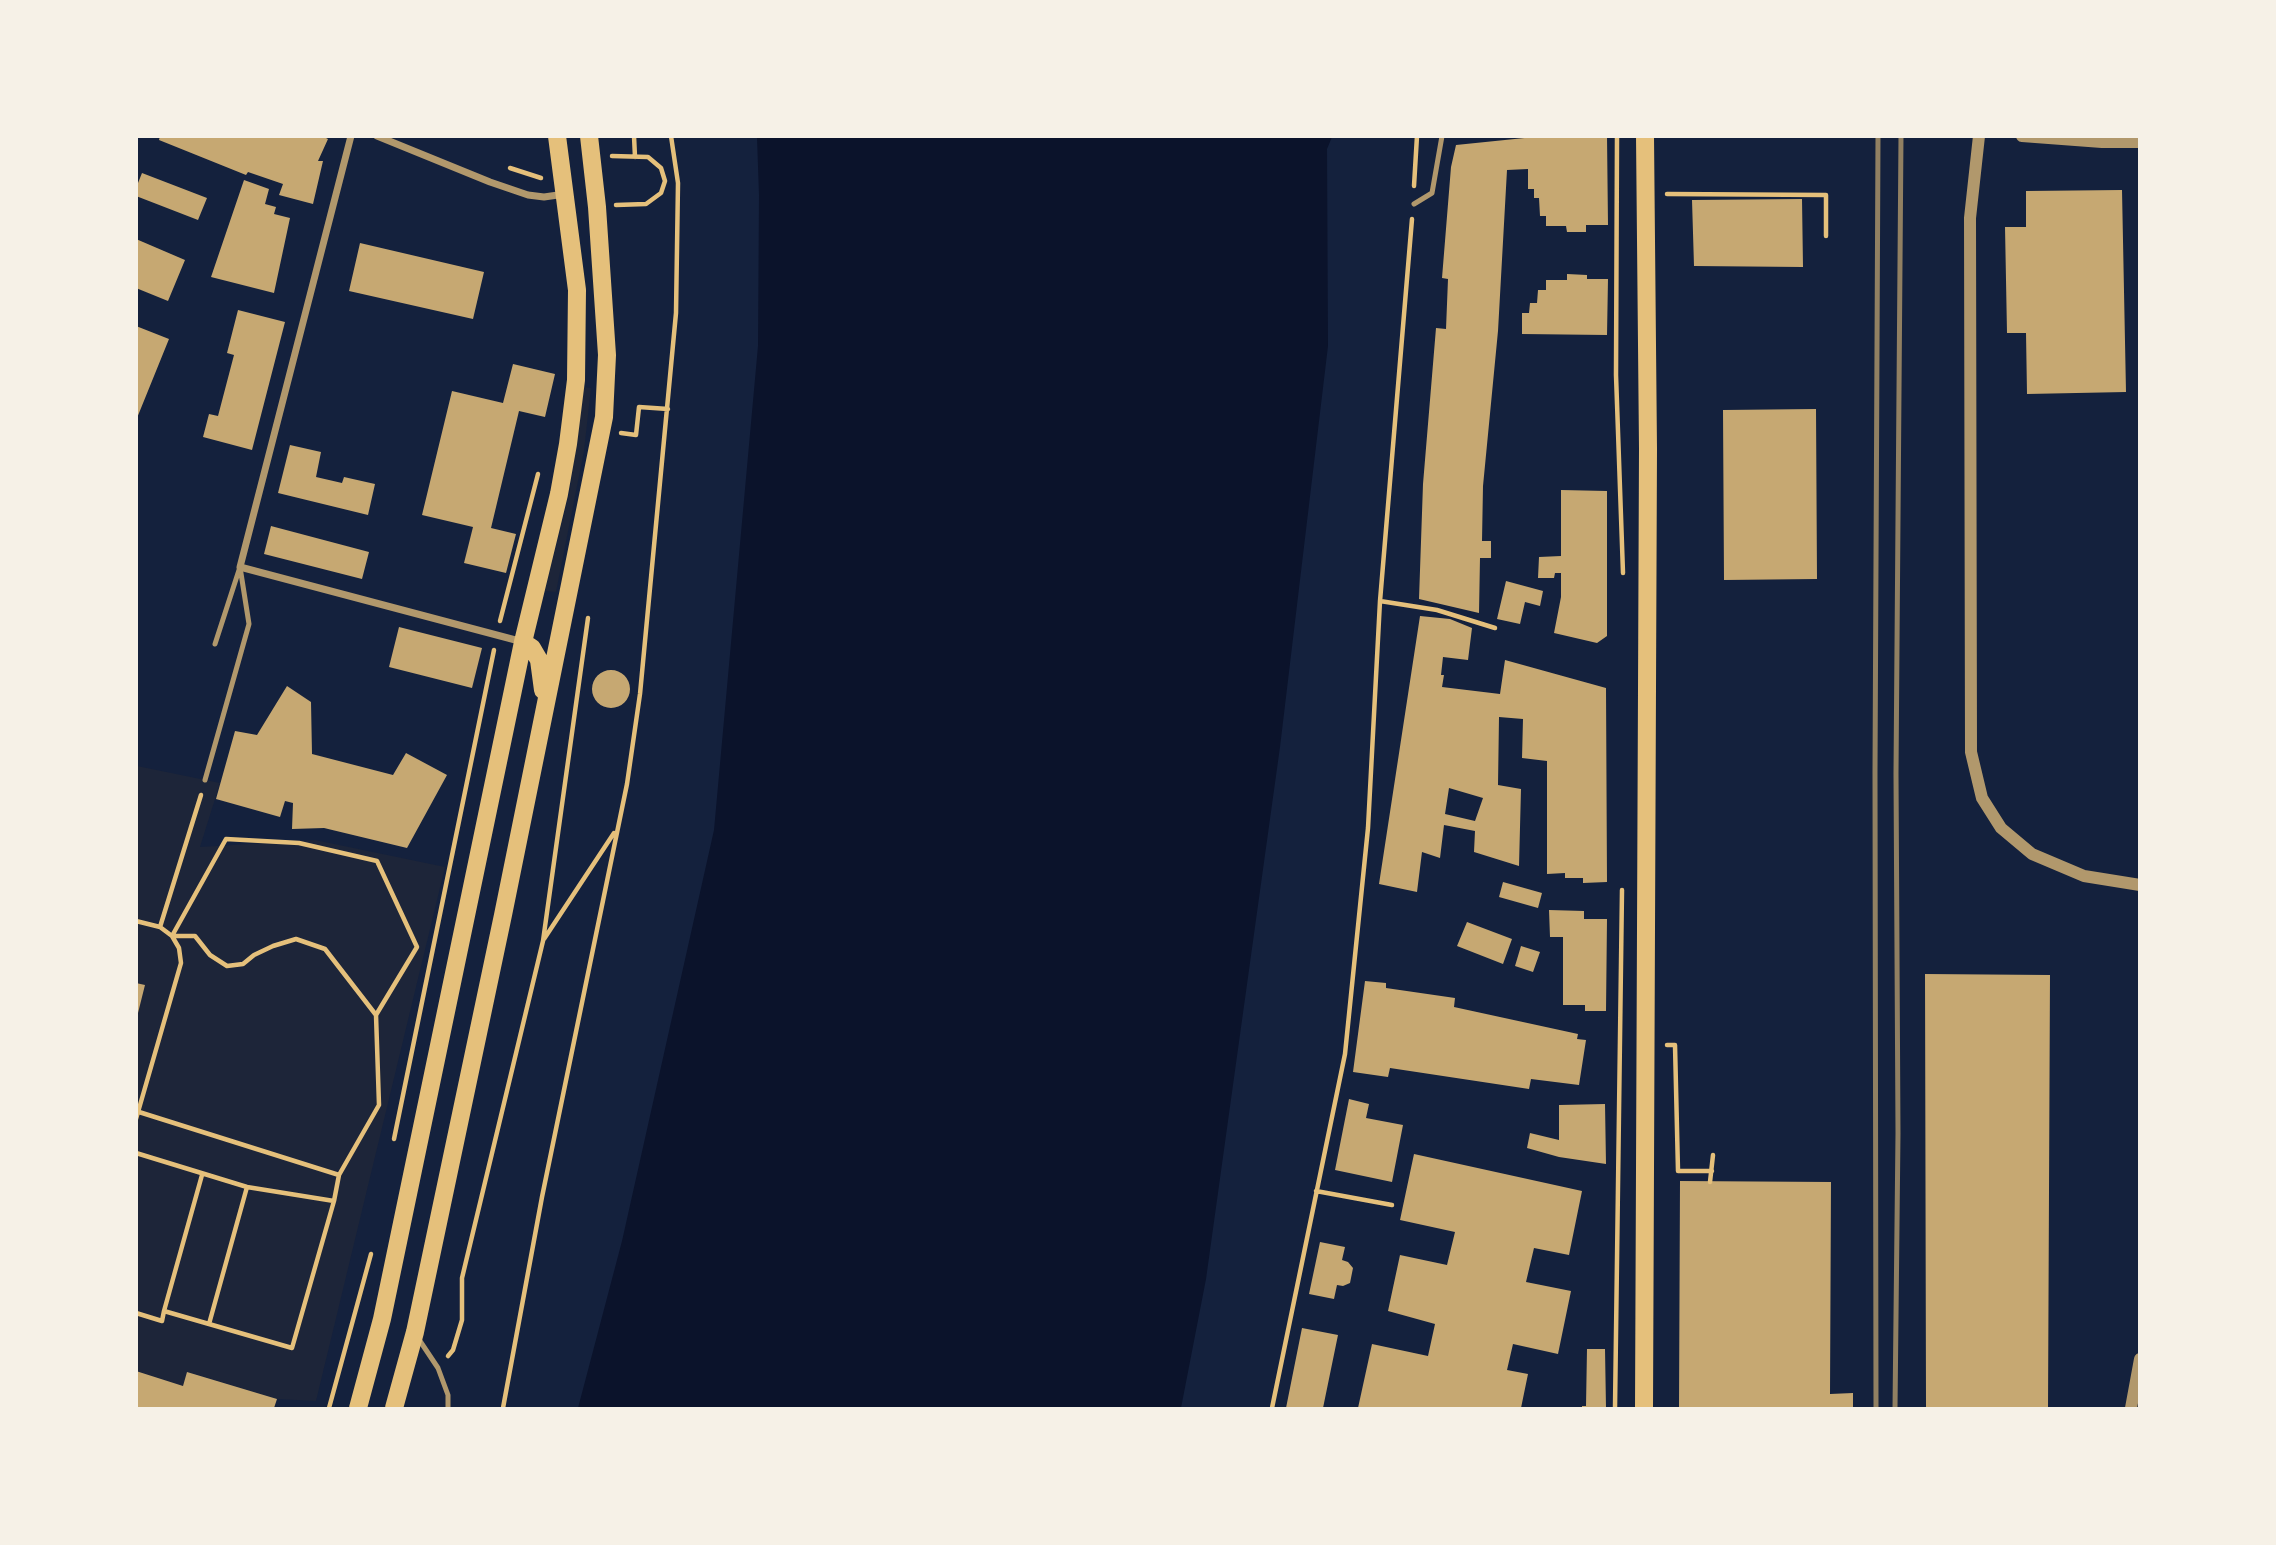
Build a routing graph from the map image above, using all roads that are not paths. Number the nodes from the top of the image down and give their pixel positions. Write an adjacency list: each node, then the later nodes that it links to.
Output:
1 (351, 136): 13 (street)
2 (377, 136): 11 (street)
3 (557, 136): 11 (main road)
4 (589, 136): 10 (main road)
5 (1441, 136): 12 (lane)
6 (1645, 136): 24 (main road)
7 (1979, 136): 18 (street)
8 (2022, 136): 9 (street)
9 (2140, 142)
10 (598, 161): 11 (main road); 16 (main road)
11 (566, 194): 14 (main road)
12 (1413, 204)
13 (240, 568): 14 (street); 15 (lane); 17 (lane)
14 (523, 642): 16 (main road); 21 (main road)
15 (215, 644)
16 (544, 713): 19 (main road)
17 (205, 780)
18 (2140, 885)
19 (415, 1332): 22 (main road); 23 (lane)
20 (2140, 1359): 25 (street)
21 (358, 1409)
22 (394, 1409)
23 (448, 1409)
24 (1644, 1409)
25 (2132, 1409)

